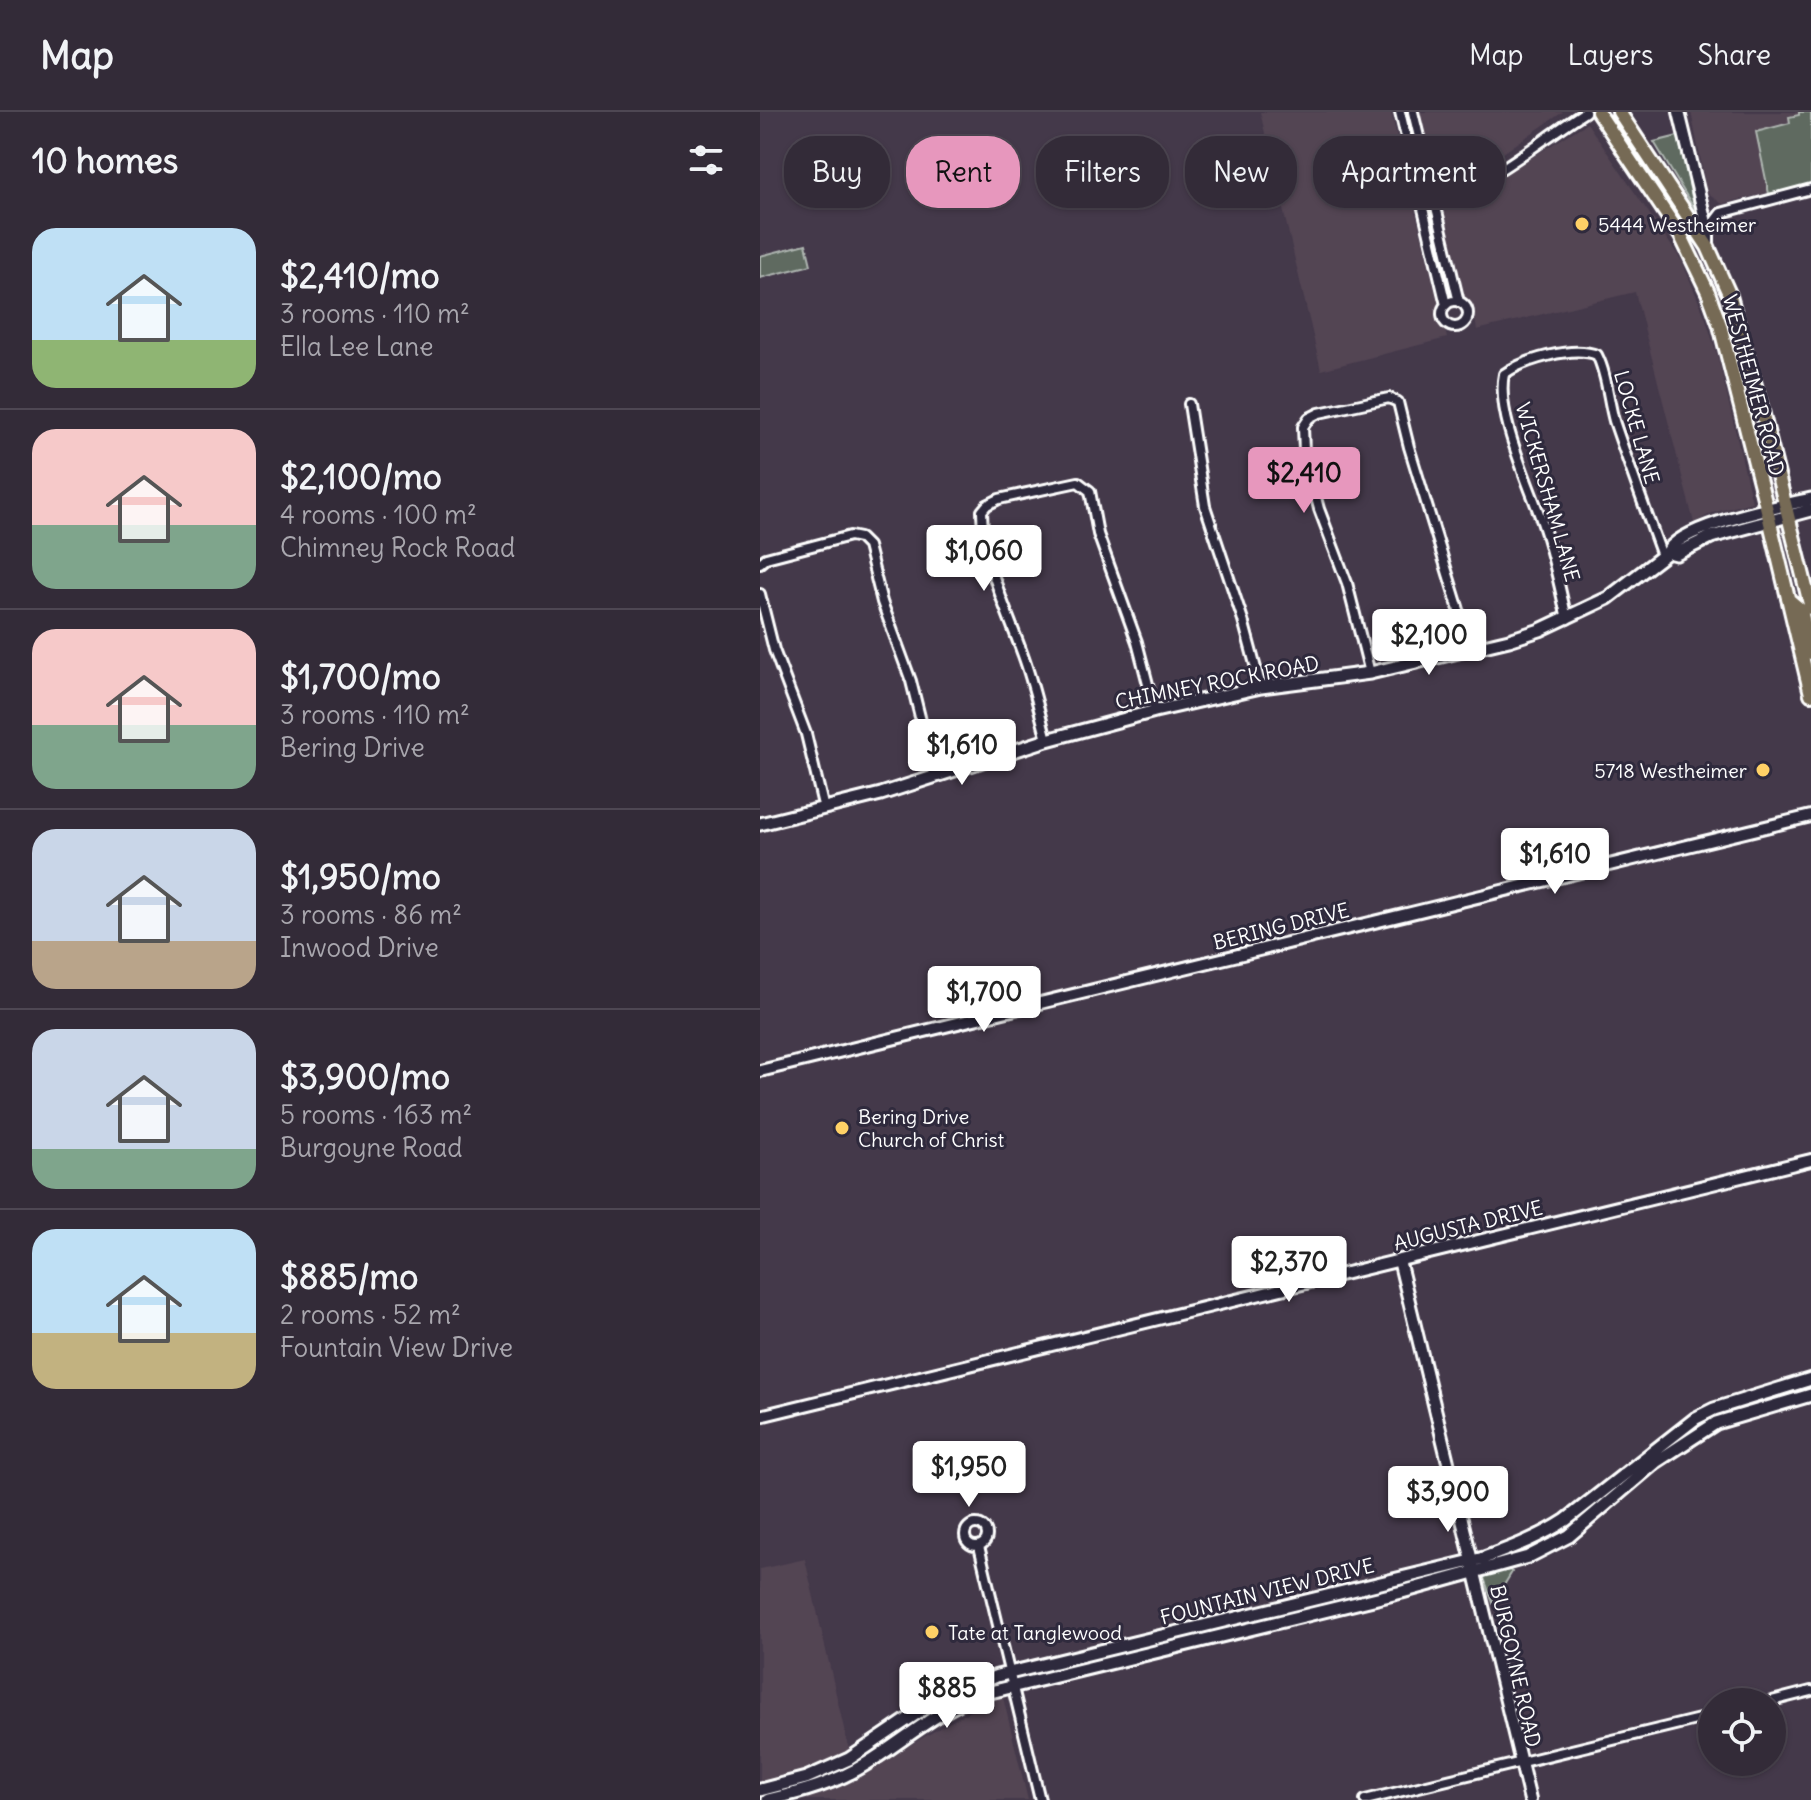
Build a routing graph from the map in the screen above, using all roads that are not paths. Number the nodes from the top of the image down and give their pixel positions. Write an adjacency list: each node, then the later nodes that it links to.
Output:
1 (1400, 112): 9 (street)
2 (1413, 112): 10 (street)
3 (1585, 112): 11 (street)
4 (1598, 112): 19 (main road, WESTHEIMER ROAD)
5 (1610, 112): 8 (main road)
6 (1619, 112): 8 (main road, WESTHEIMER ROAD)
7 (1679, 112): 13 (street)
8 (1630, 131): 18 (main road, WESTHEIMER ROAD)
9 (1406, 136)
10 (1419, 136)
11 (1505, 165)
12 (1811, 189): 16 (street)
13 (1700, 197): 16 (street); 17 (street)
14 (1423, 208): 21 (street)
15 (1436, 208): 20 (street)
16 (1721, 213): 17 (street)
17 (1708, 231): 18 (street)
18 (1708, 247): 22 (main road, WESTHEIMER ROAD)
19 (1702, 279): 22 (main road); 28 (main road, WESTHEIMER ROAD)
20 (1459, 302): 21 (street); 21 (street)
21 (1446, 305)
22 (1735, 312): 27 (main road, WESTHEIMER ROAD)
23 (1548, 357): 29 (street, LOCKE LANE); 34 (street, WICKERSHAM LANE)
24 (1189, 404): 39 (street)
25 (1811, 499): 27 (main road, CHIMNEY ROCK ROAD)
26 (1811, 510): 27 (main road, CHIMNEY ROCK ROAD)
27 (1787, 511): 28 (main road, CHIMNEY ROCK ROAD); 33 (main road, WESTHEIMER ROAD)
28 (1769, 516): 29 (main road, CHIMNEY ROCK ROAD); 32 (main road, WESTHEIMER ROAD)
29 (1665, 554): 34 (main road, CHIMNEY ROCK ROAD)
30 (760, 563): 43 (street)
31 (760, 594): 44 (street)
32 (1788, 599): 36 (main road); 37 (main road, WESTHEIMER ROAD)
33 (1811, 608)
34 (1567, 619): 35 (main road, CHIMNEY ROCK ROAD)
35 (1471, 649): 38 (main road, CHIMNEY ROCK ROAD); 38 (street)
36 (1811, 653)
37 (1803, 668): 40 (main road, WESTHEIMER ROAD)
38 (1370, 673): 39 (main road, CHIMNEY ROCK ROAD)
39 (1261, 687): 41 (main road, CHIMNEY ROCK ROAD)
40 (1811, 694)
41 (1155, 711): 42 (main road, CHIMNEY ROCK ROAD); 42 (street)
42 (1047, 740): 43 (main road, CHIMNEY ROCK ROAD)
43 (935, 777): 44 (main road, CHIMNEY ROCK ROAD)
44 (824, 809): 46 (main road, CHIMNEY ROCK ROAD)
45 (1811, 816): 47 (street, BERING DRIVE)
46 (760, 824)
47 (760, 1071)
48 (1811, 1160): 49 (street, AUGUSTA DRIVE)
49 (1399, 1260): 53 (street, AUGUSTA DRIVE); 57 (street, BURGOYNE ROAD)
50 (1811, 1379): 52 (main road, FOUNTAIN VIEW DRIVE)
51 (1811, 1395): 52 (main road, FOUNTAIN VIEW DRIVE)
52 (1729, 1411): 54 (main road, FOUNTAIN VIEW DRIVE); 55 (main road, FOUNTAIN VIEW DRIVE)
53 (760, 1416)
54 (1590, 1500): 55 (main road); 57 (main road, FOUNTAIN VIEW DRIVE)
55 (1599, 1512): 57 (main road, FOUNTAIN VIEW DRIVE)
56 (979, 1546): 62 (street)
57 (1474, 1566): 58 (main road, FOUNTAIN VIEW DRIVE); 67 (street, BURGOYNE ROAD)
58 (1360, 1594): 59 (main road, FOUNTAIN VIEW DRIVE); 60 (main road, FOUNTAIN VIEW DRIVE)
59 (1280, 1607): 60 (main road); 61 (main road, FOUNTAIN VIEW DRIVE)
60 (1283, 1620): 61 (main road, FOUNTAIN VIEW DRIVE)
61 (1202, 1633): 62 (main road, FOUNTAIN VIEW DRIVE)
62 (1011, 1679): 66 (main road, FOUNTAIN VIEW DRIVE); 72 (street)
63 (1811, 1691): 64 (street)
64 (1786, 1697)
65 (1698, 1719): 67 (street)
66 (896, 1736): 68 (main road, FOUNTAIN VIEW DRIVE); 69 (main road, FOUNTAIN VIEW DRIVE)
67 (1521, 1762): 73 (street); 74 (street, BURGOYNE ROAD)
68 (833, 1766): 69 (main road); 70 (main road, FOUNTAIN VIEW DRIVE)
69 (837, 1779): 71 (main road, FOUNTAIN VIEW DRIVE)
70 (760, 1790)
71 (768, 1800)
72 (1040, 1800)
73 (1365, 1800)
74 (1530, 1800)

